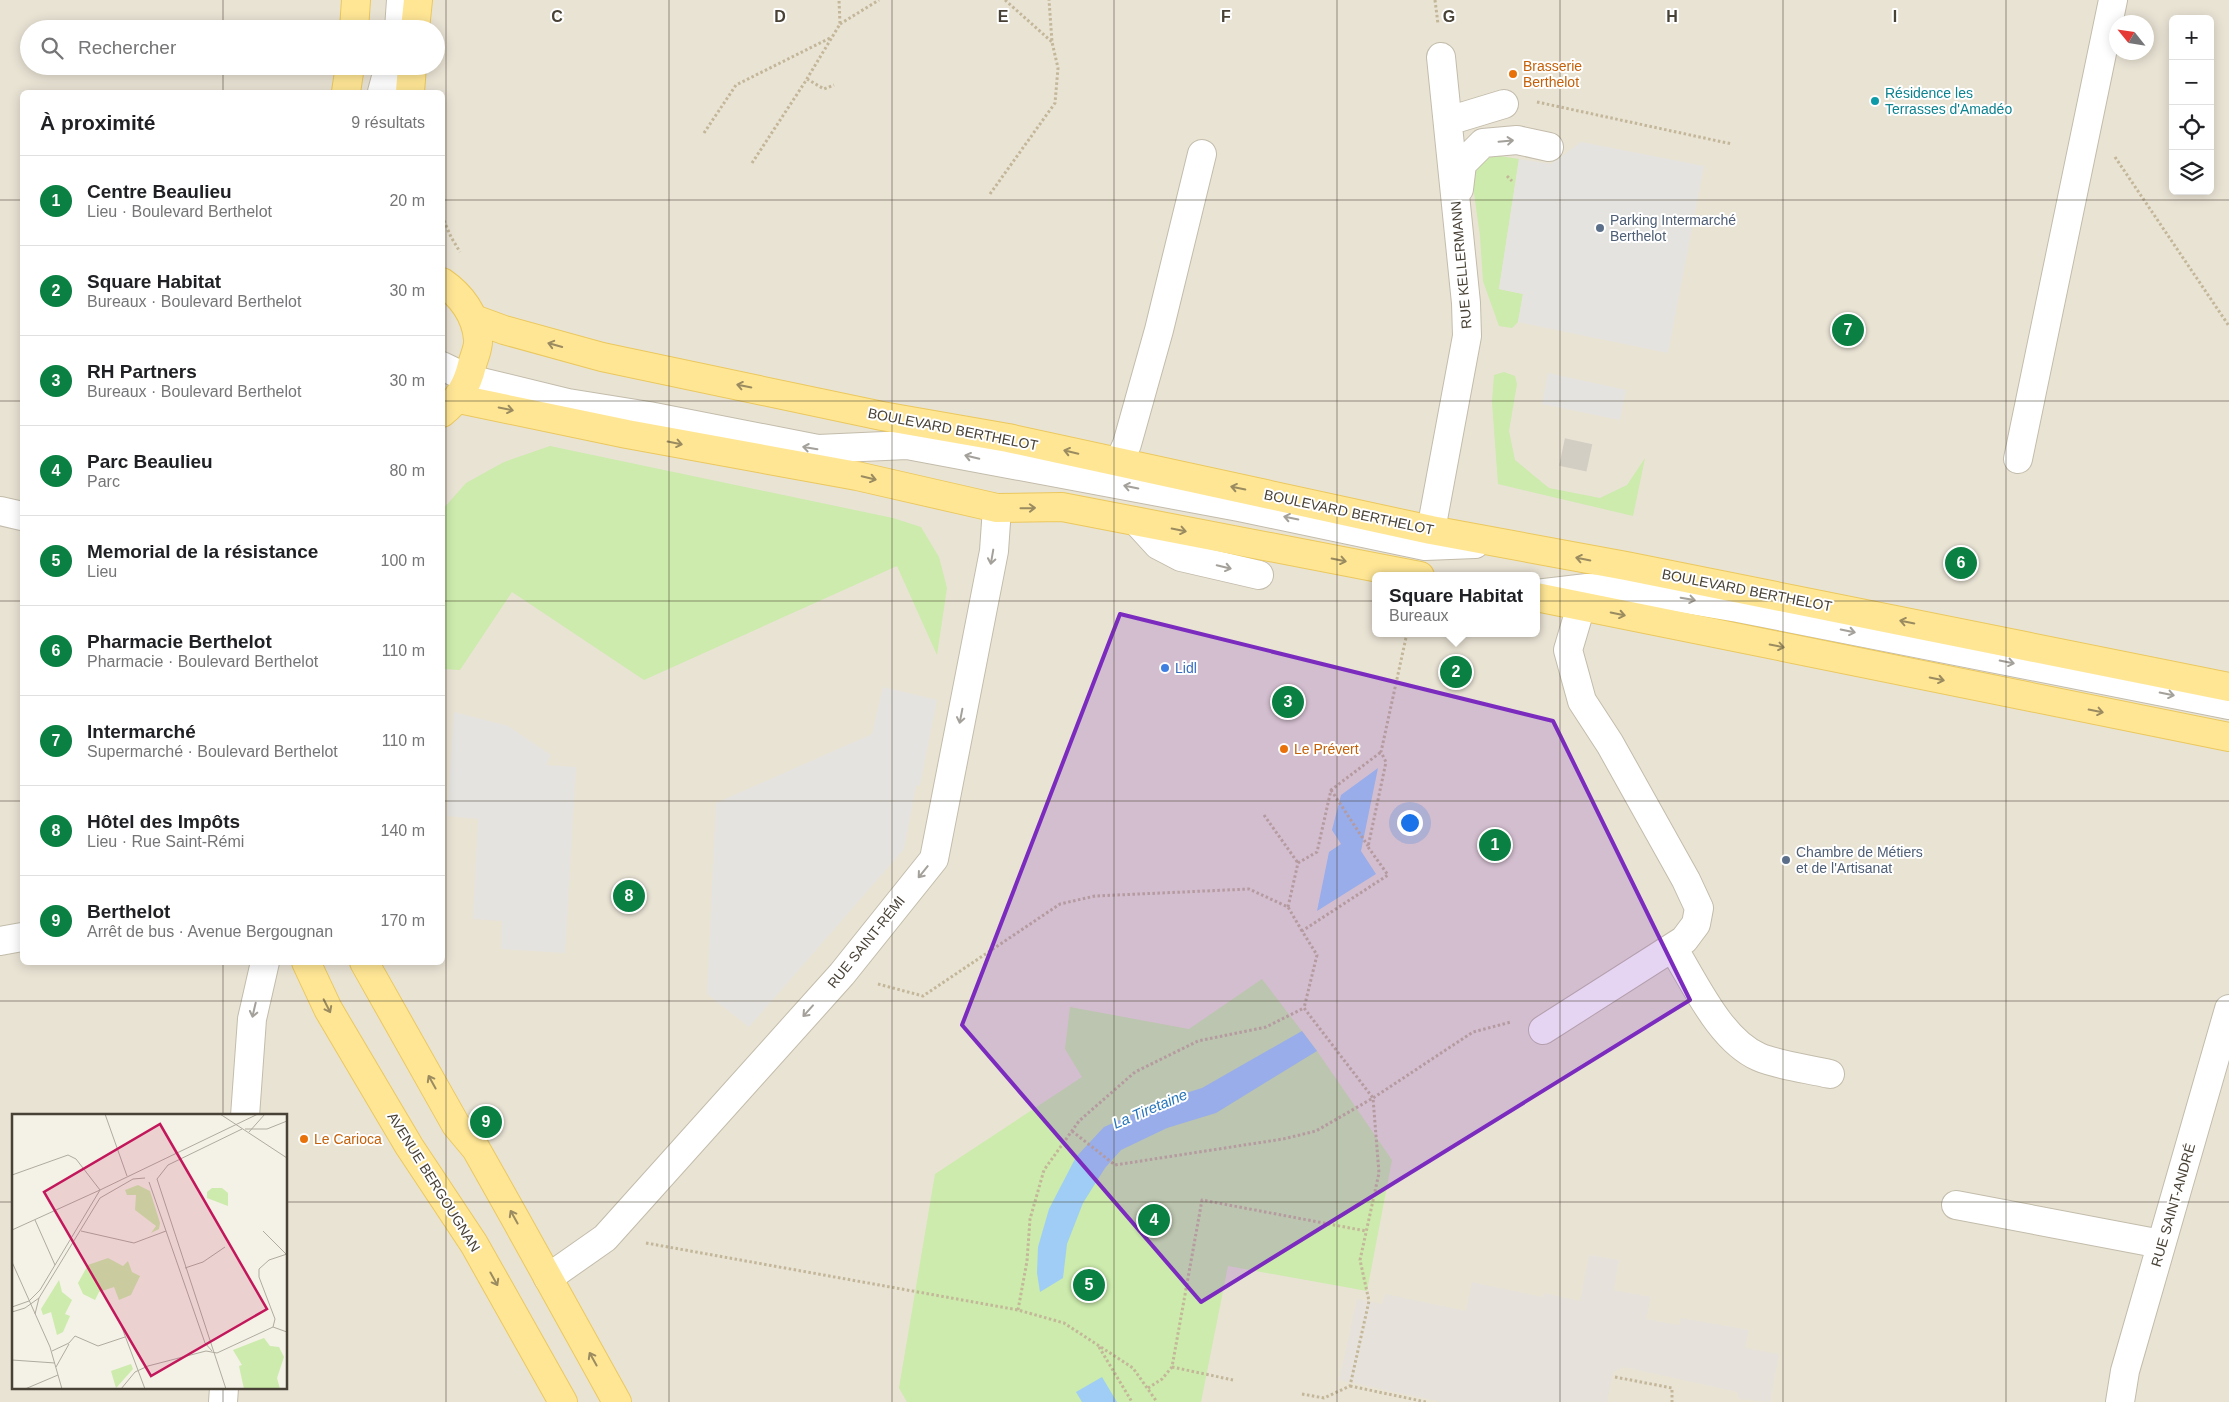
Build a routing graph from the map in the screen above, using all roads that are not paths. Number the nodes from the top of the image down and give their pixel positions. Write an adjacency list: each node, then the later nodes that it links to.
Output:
1 (356, 0): 5 (main road)
2 (401, 0): 6 (street)
3 (418, 0): 7 (main road)
4 (2113, 0): 24 (street)
5 (355, 20)
6 (400, 20)
7 (416, 20)
8 (1441, 57): 16 (street, RUE KELLERMANN)
9 (349, 75): 12 (main road)
10 (387, 75): 13 (street)
11 (411, 75): 14 (main road)
12 (346, 90)
13 (383, 90)
14 (410, 90)
15 (1516, 102): 16 (street)
16 (1448, 121): 19 (street, RUE KELLERMANN)
17 (1549, 147): 19 (street, one-way to 17)
18 (1202, 154): 25 (street)
19 (1457, 213): 30 (street, RUE KELLERMANN)
20 (445, 284): 21 (main road)
21 (474, 319): 23 (main road); 25 (main road, BOULEVARD BERTHELOT, one-way to 21)
22 (445, 374): 23 (street)
23 (453, 396): 26 (main road, one-way to 26); 31 (street, one-way to 23)
24 (2018, 459)
25 (1119, 462): 30 (main road, BOULEVARD BERTHELOT, one-way to 25)
26 (997, 508): 29 (main road, one-way to 29); 52 (street, RUE SAINT-RÉMI, one-way to 52)
27 (0, 511): 28 (street)
28 (20, 516)
29 (1137, 522): 32 (main road, one-way to 32); 33 (street, one-way to 33)
30 (1430, 530): 31 (main road, BOULEVARD BERTHELOT)
31 (1494, 543): 37 (main road, BOULEVARD BERTHELOT, one-way to 31)
32 (1399, 572)
33 (1259, 575)
34 (1540, 595): 38 (street, BOULEVARD BERTHELOT, one-way to 38)
35 (1540, 597): 36 (main road, BOULEVARD BERTHELOT)
36 (1581, 606): 39 (main road, BOULEVARD BERTHELOT, one-way to 39); 42 (street)
37 (2229, 687)
38 (2229, 705)
39 (2229, 737)
40 (20, 938): 41 (street)
41 (0, 941)
42 (1673, 948): 47 (street); 48 (street)
43 (264, 965): 49 (street, one-way to 49)
44 (307, 965): 53 (main road, AVENUE BERGOUGNAN, one-way to 53)
45 (366, 965): 52 (main road, one-way to 45)
46 (2229, 1009): 51 (street, RUE SAINT-ANDRÉ)
47 (1542, 1030)
48 (1830, 1074)
49 (245, 1114)
50 (1956, 1205): 51 (street)
51 (2161, 1244): 55 (street, RUE SAINT-ANDRÉ)
52 (548, 1278): 54 (main road, one-way to 52)
53 (563, 1402)
54 (617, 1402)
55 (2120, 1402)

